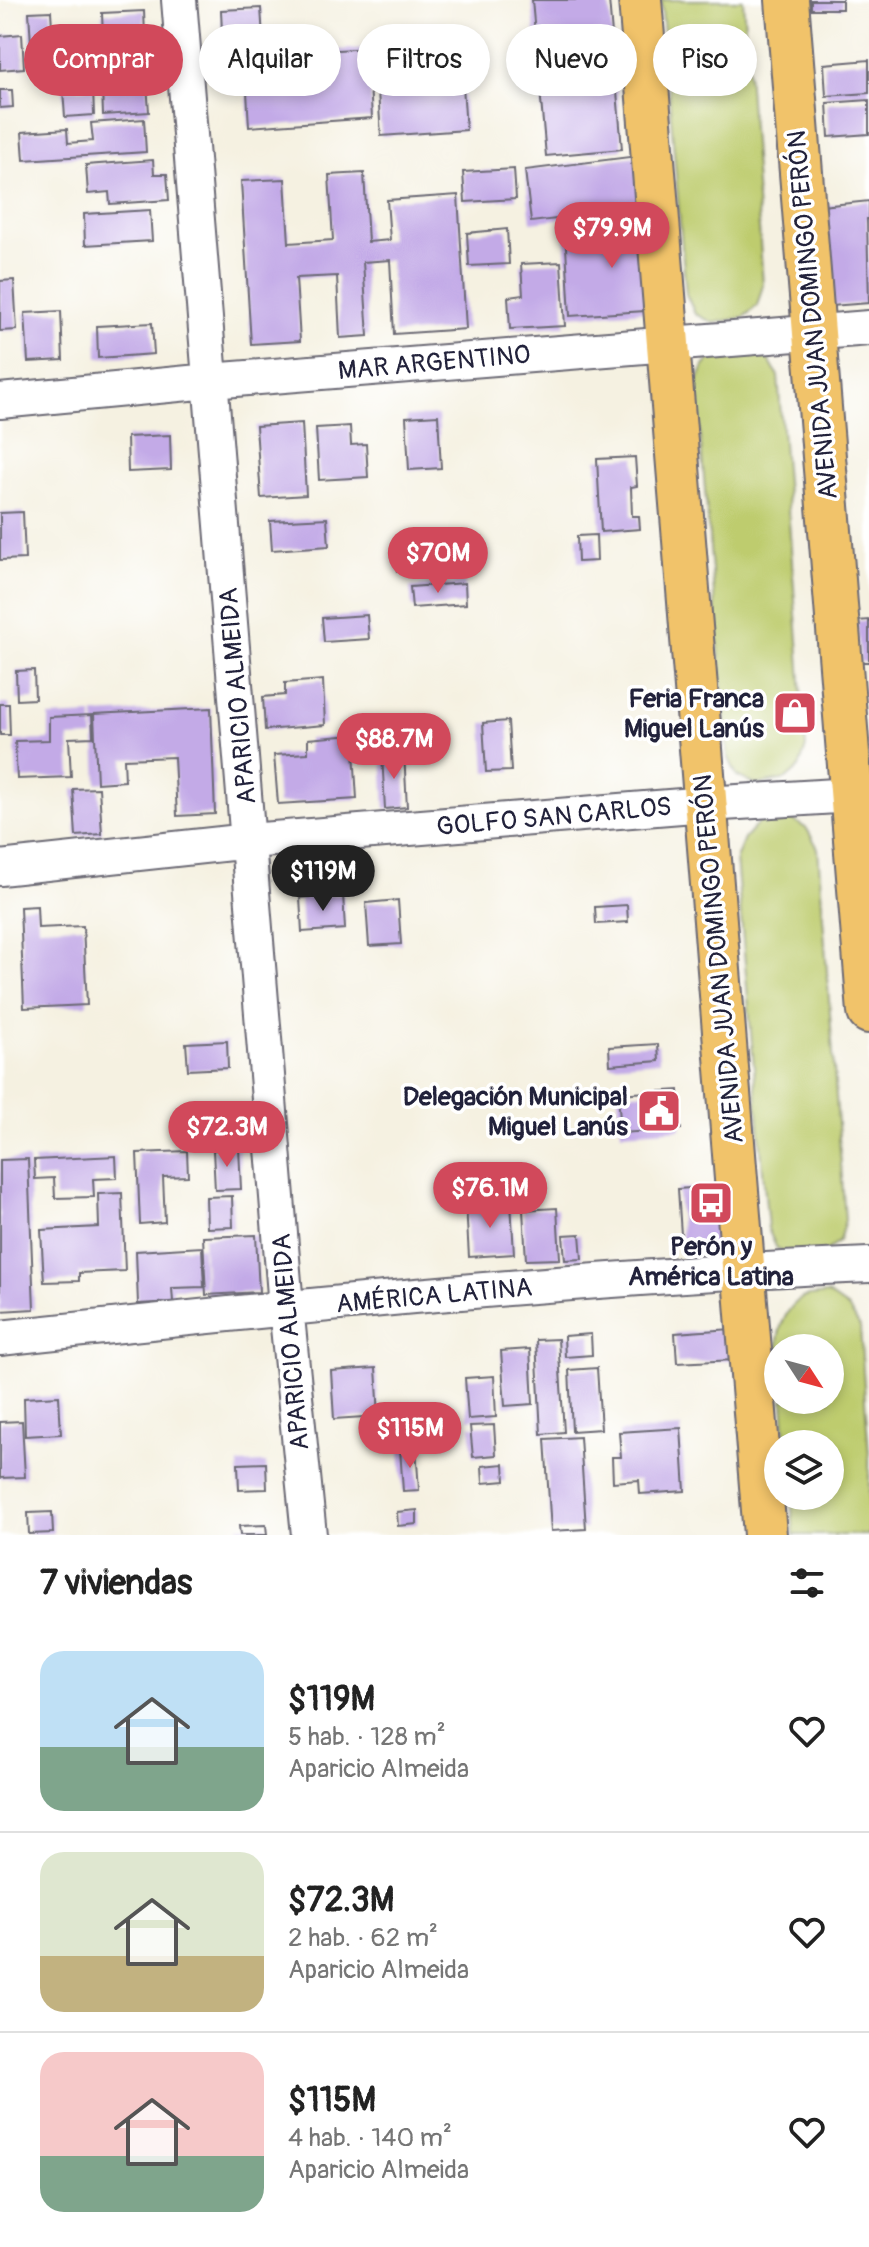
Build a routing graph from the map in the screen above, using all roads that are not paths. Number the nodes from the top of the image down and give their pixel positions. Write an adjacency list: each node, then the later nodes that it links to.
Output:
1 (179, 0): 7 (street, APARICIO ALMEIDA)
2 (640, 0): 6 (main road, AVENIDA JUAN DOMINGO PERÓN)
3 (787, 0): 5 (main road, AVENIDA JUAN DOMINGO PERÓN)
4 (869, 328): 5 (street, MAR ARGENTINO)
5 (814, 333): 6 (street, MAR ARGENTINO); 9 (main road, AVENIDA JUAN DOMINGO PERÓN)
6 (668, 343): 7 (street, MAR ARGENTINO); 10 (main road, AVENIDA JUAN DOMINGO PERÓN)
7 (210, 381): 8 (street, MAR ARGENTINO); 11 (street, APARICIO ALMEIDA)
8 (0, 401)
9 (860, 795): 10 (street, GOLFO SAN CARLOS); 13 (main road, AVENIDA JUAN DOMINGO PERÓN)
10 (706, 804): 11 (street, GOLFO SAN CARLOS); 15 (main road, AVENIDA JUAN DOMINGO PERÓN)
11 (249, 841): 12 (street, GOLFO SAN CARLOS); 16 (street, APARICIO ALMEIDA)
12 (0, 868)
13 (869, 1012)
14 (869, 1265): 15 (street, AMÉRICA LATINA)
15 (743, 1270): 16 (street, AMÉRICA LATINA); 19 (main road, AVENIDA JUAN DOMINGO PERÓN)
16 (286, 1307): 17 (street, AMÉRICA LATINA); 18 (street, APARICIO ALMEIDA)
17 (0, 1338)
18 (309, 1535)
19 (765, 1535)

